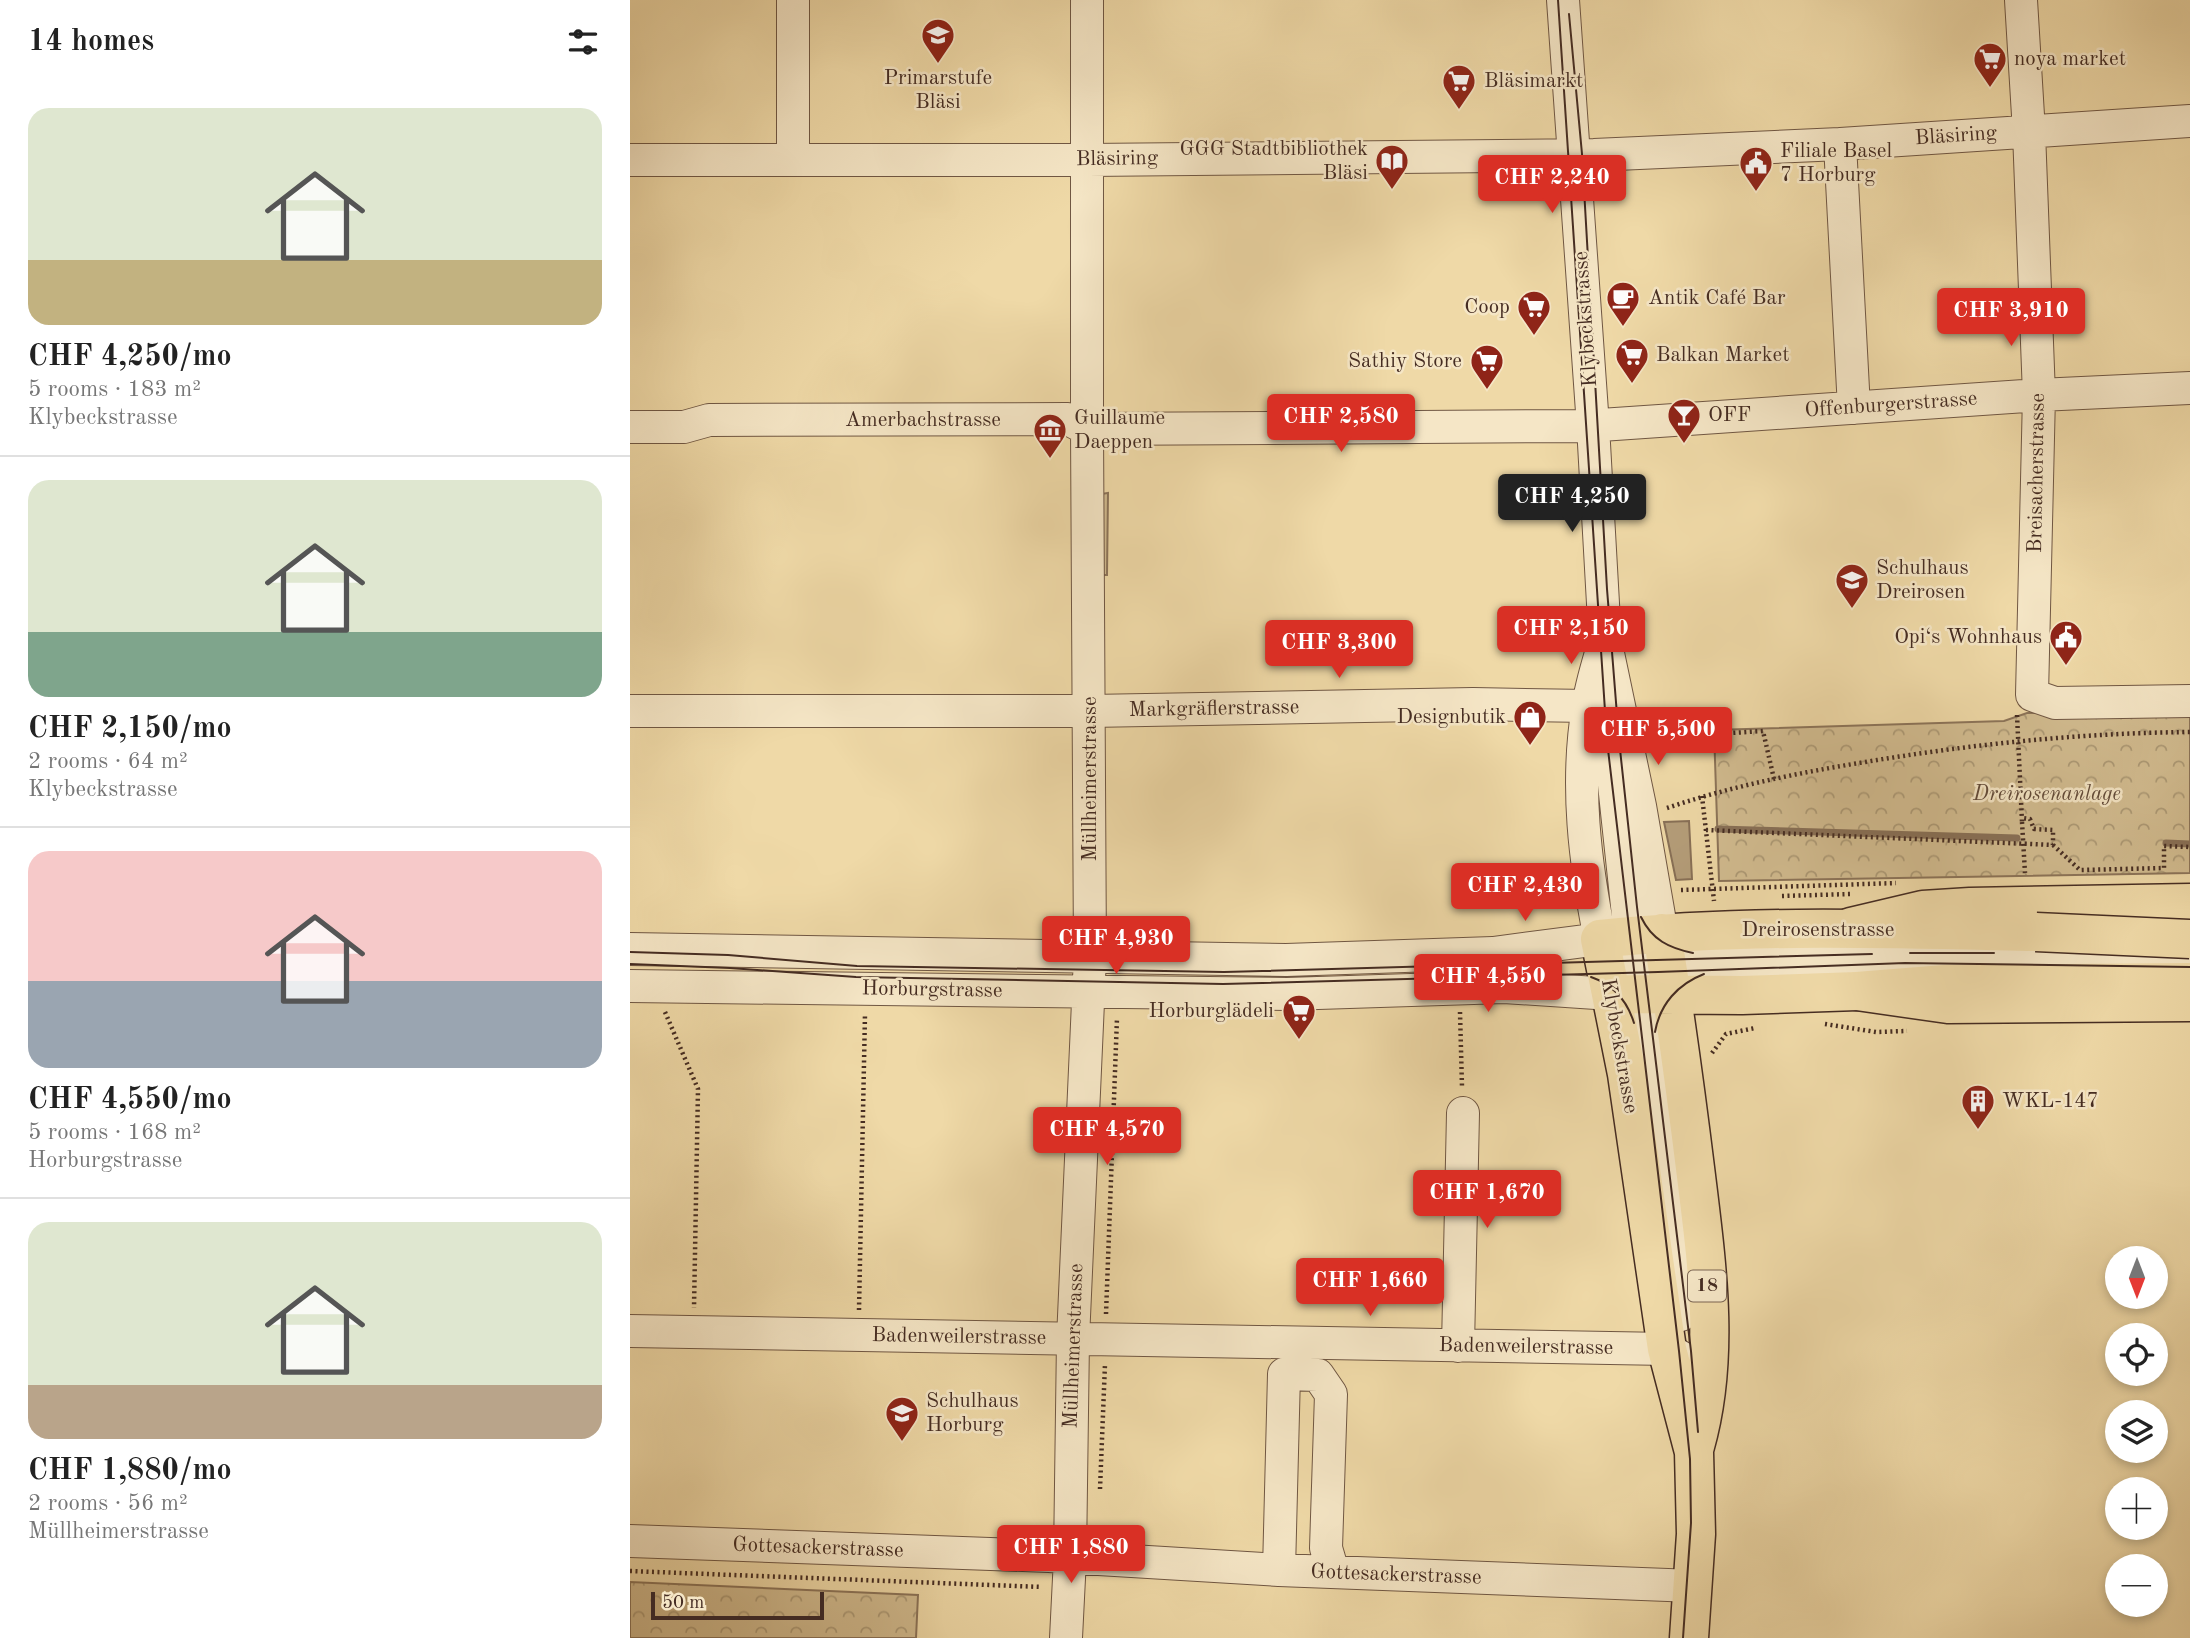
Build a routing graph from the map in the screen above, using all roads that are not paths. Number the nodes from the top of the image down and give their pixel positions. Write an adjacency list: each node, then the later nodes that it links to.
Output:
1 (793, 0): 10 (street)
2 (1087, 0): 11 (street, Müllheimerstrasse)
3 (1563, 0): 8 (street, Klybeckstrasse)
4 (2021, 0): 6 (street, Breisacherstrasse)
5 (2190, 121): 6 (street, Bläsiring)
6 (2029, 132): 7 (street, Bläsiring); 13 (street, Breisacherstrasse)
7 (1840, 144): 8 (street, Bläsiring); 14 (street)
8 (1574, 155): 11 (street, Bläsiring); 15 (street, Klybeckstrasse)
9 (630, 160): 10 (street, Bläsiring)
10 (793, 160): 11 (street, Bläsiring)
11 (1088, 160): 17 (street, Müllheimerstrasse)
12 (2190, 388): 13 (street, Offenburgerstrasse)
13 (2039, 395): 14 (street, Offenburgerstrasse); 19 (street, Breisacherstrasse)
14 (1854, 408): 15 (street, Offenburgerstrasse)
15 (1593, 426): 17 (street, Amerbachstrasse); 18 (street, Klybeckstrasse)
16 (630, 427): 17 (street, Amerbachstrasse)
17 (1087, 429): 22 (street, Müllheimerstrasse)
18 (1605, 639): 20 (street, Klybeckstrasse); 30 (street); 30 (street, Klybeckstrasse)
19 (2190, 701)
20 (1588, 706): 22 (street, Markgräflerstrasse); 30 (street, Klybeckstrasse)
21 (630, 711): 22 (street, Markgräflerstrasse)
22 (1090, 711): 27 (street, Müllheimerstrasse)
23 (2190, 903): 24 (main road)
24 (1851, 927): 28 (main road, Dreirosenstrasse); 30 (main road, Dreirosenstrasse)
25 (2190, 939): 28 (main road, bridge)
26 (630, 949): 27 (street, Horburgstrasse)
27 (1090, 957): 30 (street, Horburgstrasse); 34 (street, Müllheimerstrasse)
28 (2036, 957): 29 (street); 30 (street); 31 (main road); 33 (main road)
29 (2190, 962)
30 (1640, 965): 34 (street, Horburgstrasse); 35 (main road); 37 (main road, Klybeckstrasse / 18); 42 (main road, Klybeckstrasse / 18)
31 (2190, 982)
32 (630, 986): 34 (street, Horburgstrasse)
33 (1857, 991): 35 (main road); 36 (main road)
34 (1089, 992): 40 (street, Müllheimerstrasse)
35 (1719, 996): 37 (main road)
36 (2190, 1002)
37 (1679, 1045): 42 (main road, Klybeckstrasse / 18)
38 (1463, 1112): 41 (street)
39 (630, 1331): 40 (street, Badenweilerstrasse)
40 (1073, 1339): 41 (street, Badenweilerstrasse); 45 (street, Müllheimerstrasse)
41 (1458, 1346): 42 (street, Badenweilerstrasse)
42 (1686, 1364): 43 (main road, Klybeckstrasse / 18); 43 (main road, Klybeckstrasse / 18)
43 (1694, 1452): 48 (main road, Klybeckstrasse / 18)
44 (630, 1541): 45 (street, Gottesackerstrasse)
45 (1066, 1566): 46 (street, Gottesackerstrasse); 49 (street, Müllheimerstrasse)
46 (1279, 1570): 47 (street, Gottesackerstrasse); 47 (street)
47 (1333, 1572): 48 (street, Gottesackerstrasse)
48 (1694, 1586): 50 (main road, Klybeckstrasse / 18)
49 (1066, 1638)
50 (1689, 1638)

